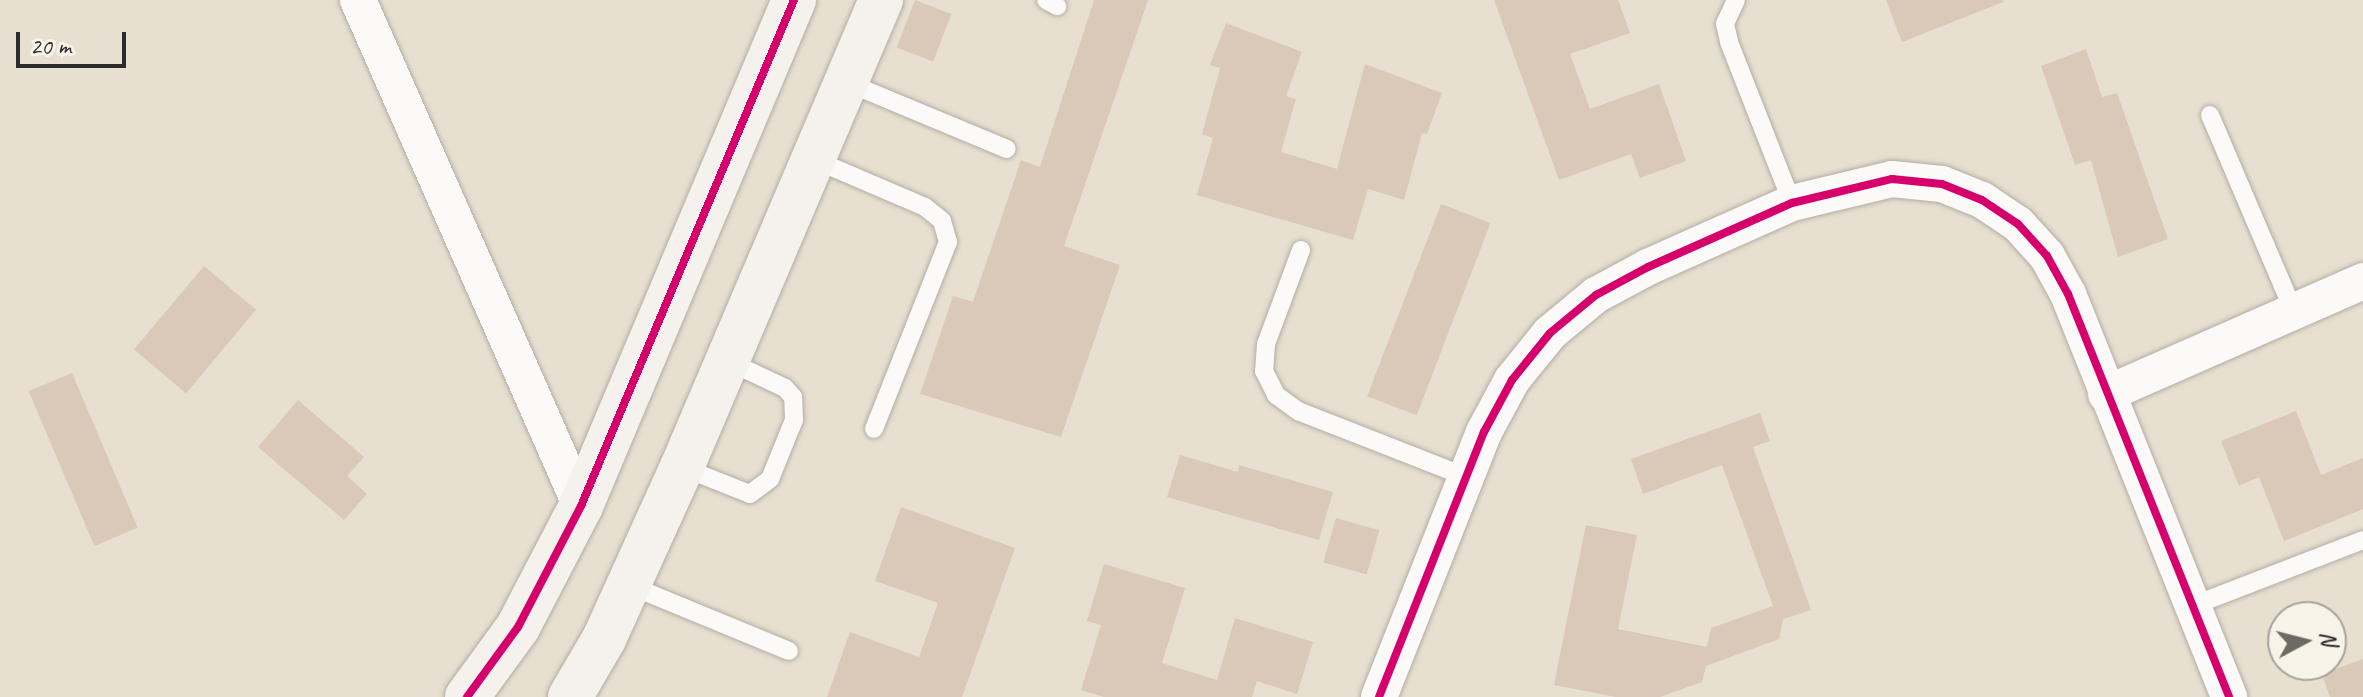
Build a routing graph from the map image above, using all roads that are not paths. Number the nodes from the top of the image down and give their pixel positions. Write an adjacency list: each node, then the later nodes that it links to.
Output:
1 (358, 0): 18 (street)
2 (794, 0): 18 (street)
3 (881, 0): 5 (street)
4 (1736, 0): 9 (lane)
5 (846, 82): 7 (lane); 8 (street)
6 (2210, 115): 12 (lane)
7 (1007, 149)
8 (813, 159): 13 (street); 15 (lane)
9 (1792, 203): 14 (street); 17 (street)
10 (1301, 250): 17 (lane)
11 (2363, 281): 12 (street)
12 (2294, 312): 14 (street)
13 (728, 361): 16 (street); 16 (lane)
14 (2106, 394): 21 (street)
15 (874, 429)
16 (682, 467): 20 (street)
17 (1466, 477): 26 (street)
18 (581, 506): 24 (street)
19 (2363, 540): 21 (lane)
20 (629, 585): 22 (lane); 25 (street)
21 (2192, 606): 23 (street)
22 (789, 651)
23 (2222, 694)
24 (467, 697)
25 (570, 697)
26 (1379, 697)

